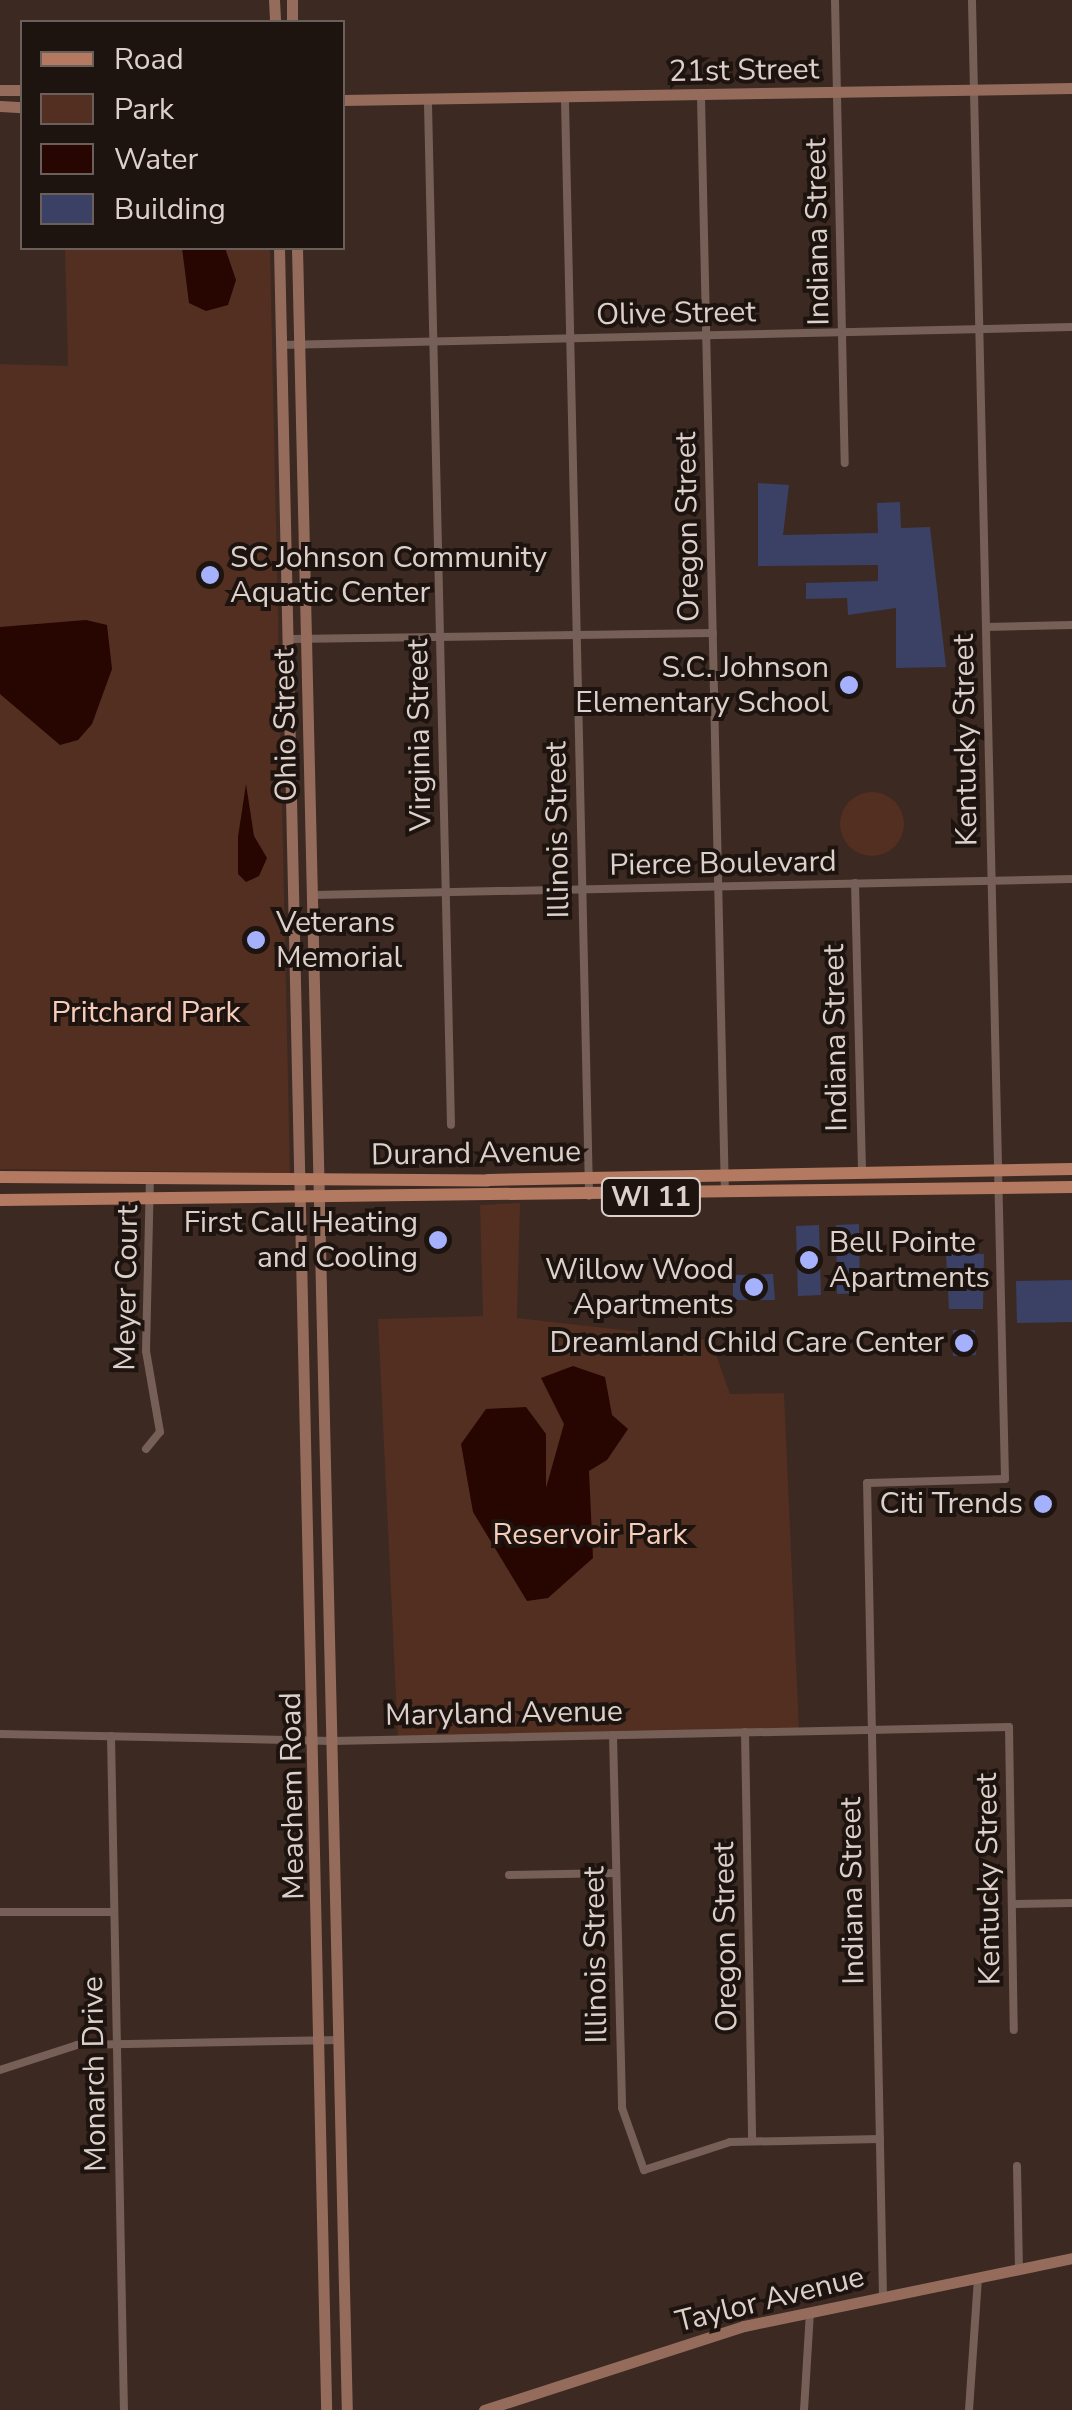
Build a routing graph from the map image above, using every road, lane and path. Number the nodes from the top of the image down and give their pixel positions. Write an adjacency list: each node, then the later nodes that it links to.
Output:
1 (835, 0): 5 (street, Indiana Street)
2 (972, 0): 4 (street, Kentucky Street)
3 (1072, 88): 4 (street, 21st Street)
4 (974, 91): 5 (street, 21st Street); 14 (street, Kentucky Street)
5 (838, 94): 6 (street, 21st Street); 15 (street, Indiana Street)
6 (701, 98): 8 (street, 21st Street); 16 (street, Oregon Street)
7 (345, 100): 9 (street, 21st Street)
8 (565, 101): 9 (street, 21st Street); 17 (street, Illinois Street)
9 (423, 103): 10 (street, 21st Street); 18 (street, Virginia Street)
10 (345, 108)
11 (279, 250): 20 (street, Ohio Street)
12 (297, 250): 19 (street, Ohio Street)
13 (1072, 327): 14 (street, Olive Street)
14 (979, 329): 15 (street, Olive Street); 23 (street, Kentucky Street)
15 (842, 333): 16 (street, Olive Street); 21 (street, Indiana Street)
16 (706, 336): 17 (street, Olive Street); 24 (street, Oregon Street)
17 (570, 340): 18 (street, Olive Street); 25 (street, Illinois Street)
18 (434, 343): 19 (street, Olive Street); 27 (street, Virginia Street)
19 (299, 344): 20 (street, Olive Street); 28 (street, Ohio Street)
20 (281, 345): 26 (street, Ohio Street)
21 (845, 462)
22 (1072, 625): 23 (street)
23 (986, 627): 30 (street, Kentucky Street)
24 (713, 634): 25 (street); 32 (street, Oregon Street)
25 (577, 636): 27 (street); 33 (street, Illinois Street)
26 (291, 639): 28 (street); 43 (street, Ohio Street)
27 (440, 639): 28 (street); 34 (street, Virginia Street)
28 (309, 640): 35 (street, Ohio Street)
29 (1072, 879): 30 (street, Pierce Boulevard)
30 (991, 880): 31 (street, Pierce Boulevard); 38 (street, Kentucky Street)
31 (855, 884): 32 (street, Pierce Boulevard); 39 (street, Indiana Street)
32 (718, 886): 33 (street, Pierce Boulevard); 40 (street, Oregon Street)
33 (582, 890): 34 (street, Pierce Boulevard); 42 (street, Illinois Street)
34 (446, 892): 35 (street, Pierce Boulevard); 36 (street, Virginia Street)
35 (314, 895): 44 (street, Ohio Street)
36 (450, 1125)
37 (1072, 1170): 38 (main road, Durand Avenue / WI 11)
38 (997, 1171): 39 (main road, Durand Avenue / WI 11); 47 (street, Kentucky Street)
39 (862, 1173): 40 (main road, Durand Avenue / WI 11); 48 (street, Indiana Street)
40 (725, 1176): 42 (main road, Durand Avenue / WI 11); 49 (street, Oregon Street)
41 (0, 1177): 45 (main road, Durand Avenue / WI 11)
42 (589, 1178): 44 (main road, Durand Avenue / WI 11); 50 (street, Illinois Street)
43 (303, 1180): 44 (main road, Durand Avenue / WI 11); 45 (main road, Durand Avenue / WI 11); 52 (street, Meachem Road)
44 (323, 1180): 53 (street, Ohio Street)
45 (150, 1181): 54 (street, Meyer Court)
46 (1072, 1187): 47 (main road, Durand Avenue / WI 11)
47 (999, 1189): 48 (main road, Durand Avenue / WI 11); 60 (street, Kentucky Street)
48 (862, 1192): 49 (main road, Durand Avenue / WI 11)
49 (726, 1196): 50 (main road, Durand Avenue / WI 11)
50 (589, 1198): 53 (main road, Durand Avenue / WI 11)
51 (0, 1200): 54 (main road, Durand Avenue / WI 11)
52 (304, 1201): 53 (main road, Durand Avenue / WI 11); 54 (main road, Durand Avenue / WI 11); 56 (street, Meachem Road)
53 (324, 1201): 55 (street, Meachem Road)
54 (151, 1202): 57 (street, Meyer Court)
55 (327, 1352): 56 (street); 59 (street, Meachem Road)
56 (308, 1354): 58 (street, Meachem Road)
57 (146, 1450)
58 (312, 1482): 59 (street); 62 (street, Meachem Road)
59 (329, 1482): 61 (street, Meachem Road)
60 (868, 1483): 64 (street, Indiana Street)
61 (331, 1621): 62 (street); 70 (street, Meachem Road)
62 (314, 1622): 69 (street, Meachem Road)
63 (1009, 1727): 64 (street, Maryland Avenue); 76 (street, Kentucky Street)
64 (872, 1730): 65 (street, Maryland Avenue); 84 (street, Indiana Street)
65 (745, 1732): 67 (street, Maryland Avenue); 85 (street, Oregon Street)
66 (0, 1734): 68 (street, Maryland Avenue)
67 (612, 1735): 70 (street, Maryland Avenue); 71 (street, Illinois Street)
68 (111, 1736): 69 (street, Maryland Avenue); 78 (street, Monarch Drive)
69 (316, 1740): 70 (street, Maryland Avenue); 74 (street, Meachem Road)
70 (332, 1740): 73 (street, Meachem Road)
71 (616, 1873): 72 (street); 85 (street, Illinois Street)
72 (510, 1875)
73 (335, 1897): 74 (street); 81 (street, Meachem Road)
74 (320, 1898): 80 (street, Meachem Road)
75 (1072, 1903): 76 (street)
76 (1012, 1904): 79 (street, Kentucky Street)
77 (0, 1912): 78 (street)
78 (114, 1912): 82 (street, Monarch Drive)
79 (1014, 2030)
80 (322, 2040): 81 (street); 82 (street); 86 (street, Meachem Road)
81 (339, 2040): 87 (street, Meachem Road)
82 (117, 2044): 83 (street); 98 (street, Monarch Drive)
83 (0, 2070)
84 (880, 2138): 85 (street); 94 (street, Indiana Street)
85 (752, 2141)
86 (325, 2162): 87 (street); 93 (street, Meachem Road)
87 (341, 2162): 92 (street, Meachem Road)
88 (1017, 2166): 90 (street)
89 (1072, 2258): 90 (street, Taylor Avenue)
90 (1019, 2269): 91 (street, Taylor Avenue)
91 (978, 2278): 94 (street, Taylor Avenue); 101 (street)
92 (344, 2294): 93 (street); 97 (street, Meachem Road)
93 (326, 2295): 96 (street, Meachem Road)
94 (882, 2298): 95 (street, Taylor Avenue)
95 (810, 2312): 99 (street, Taylor Avenue); 100 (street)
96 (326, 2406): 97 (street)
97 (347, 2406)
98 (124, 2410)
99 (484, 2410)
100 (804, 2410)
101 (969, 2410)

